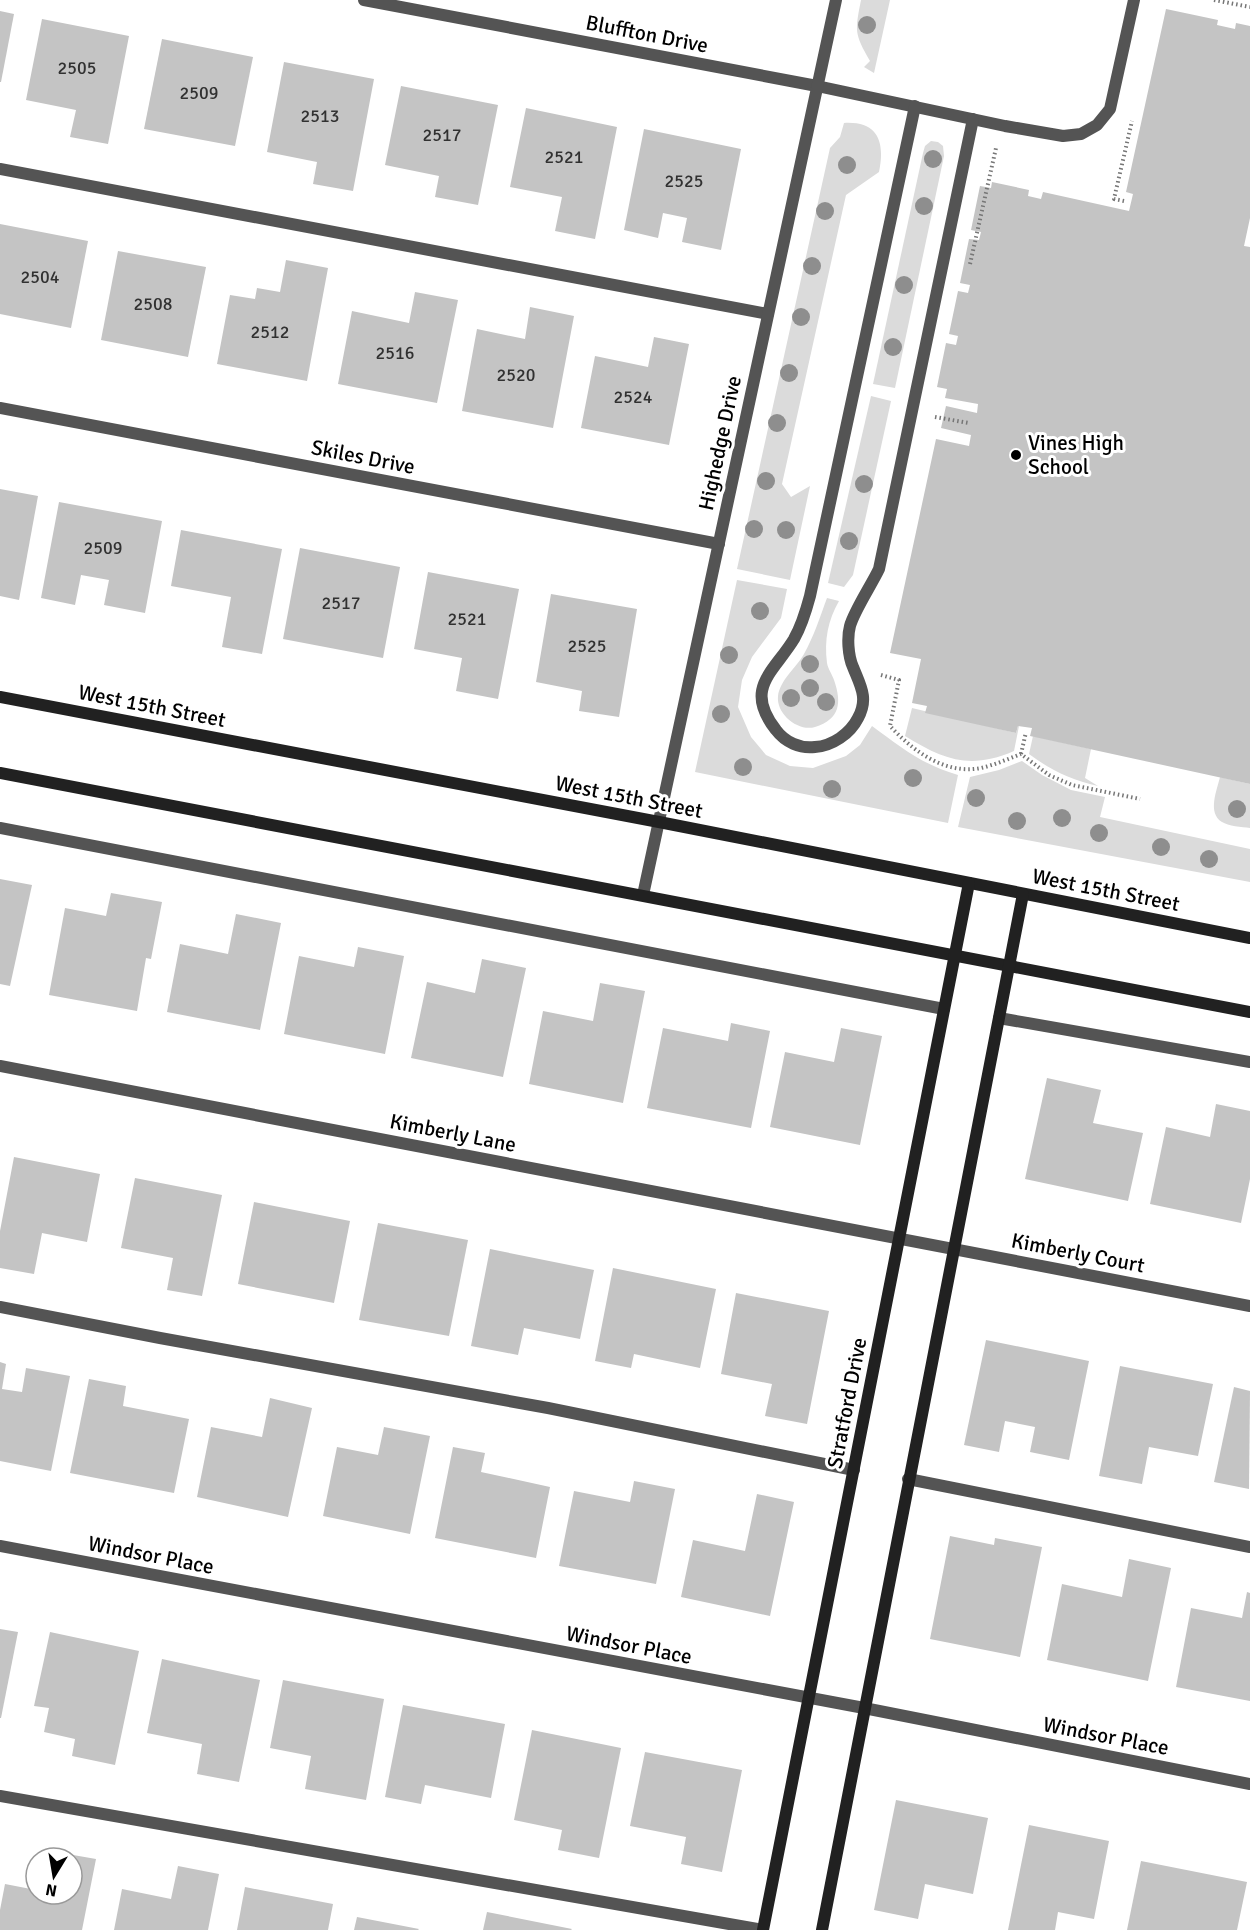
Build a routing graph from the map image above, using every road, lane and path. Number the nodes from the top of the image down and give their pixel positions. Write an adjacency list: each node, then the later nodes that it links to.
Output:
1 (364, 0): 6 (street, Bluffton Drive)
2 (836, 0): 6 (street, Highedge Drive)
3 (1134, 0): 8 (street, Bluffton Drive)
4 (1214, 0): 5 (path)
5 (1250, 7)
6 (817, 86): 7 (street, Bluffton Drive); 12 (street, Highedge Drive)
7 (915, 106): 8 (street, Bluffton Drive); 8 (street)
8 (973, 119)
9 (997, 145): 11 (path)
10 (0, 169): 12 (street)
11 (968, 270)
12 (768, 314): 16 (street, Highedge Drive)
13 (0, 408): 16 (street, Skiles Drive)
14 (969, 423): 15 (path)
15 (932, 428)
16 (718, 544): 23 (street, Highedge Drive)
17 (877, 667): 20 (path)
18 (0, 697): 23 (main road, West 15th Street)
19 (1026, 732): 20 (path)
20 (1021, 754): 22 (path)
21 (0, 773): 27 (main road)
22 (1140, 799)
23 (659, 822): 25 (main road, West 15th Street); 27 (street, Highedge Drive)
24 (0, 828): 31 (street)
25 (969, 883): 26 (main road, West 15th Street); 29 (main road, Stratford Drive)
26 (1023, 894): 28 (main road, West 15th Street); 30 (main road)
27 (643, 895): 29 (main road)
28 (1250, 938)
29 (955, 955): 30 (main road); 31 (main road, Stratford Drive)
30 (1009, 966): 32 (main road); 33 (main road)
31 (944, 1009): 36 (main road, Stratford Drive)
32 (1250, 1012)
33 (999, 1018): 34 (street); 37 (main road)
34 (1250, 1062)
35 (0, 1066): 36 (street, Kimberly Lane)
36 (898, 1238): 37 (street, Kimberly Court); 40 (main road, Stratford Drive)
37 (954, 1248): 38 (street, Kimberly Court); 41 (main road)
38 (1250, 1306)
39 (0, 1307): 40 (street)
40 (854, 1470): 44 (main road, Stratford Drive)
41 (908, 1479): 43 (street); 45 (main road)
42 (0, 1546): 44 (street, Windsor Place)
43 (1250, 1547)
44 (807, 1699): 45 (street, Windsor Place); 48 (main road, Stratford Drive)
45 (864, 1708): 46 (street, Windsor Place); 49 (main road)
46 (1250, 1784)
47 (0, 1796): 48 (street)
48 (763, 1930)
49 (822, 1930)

